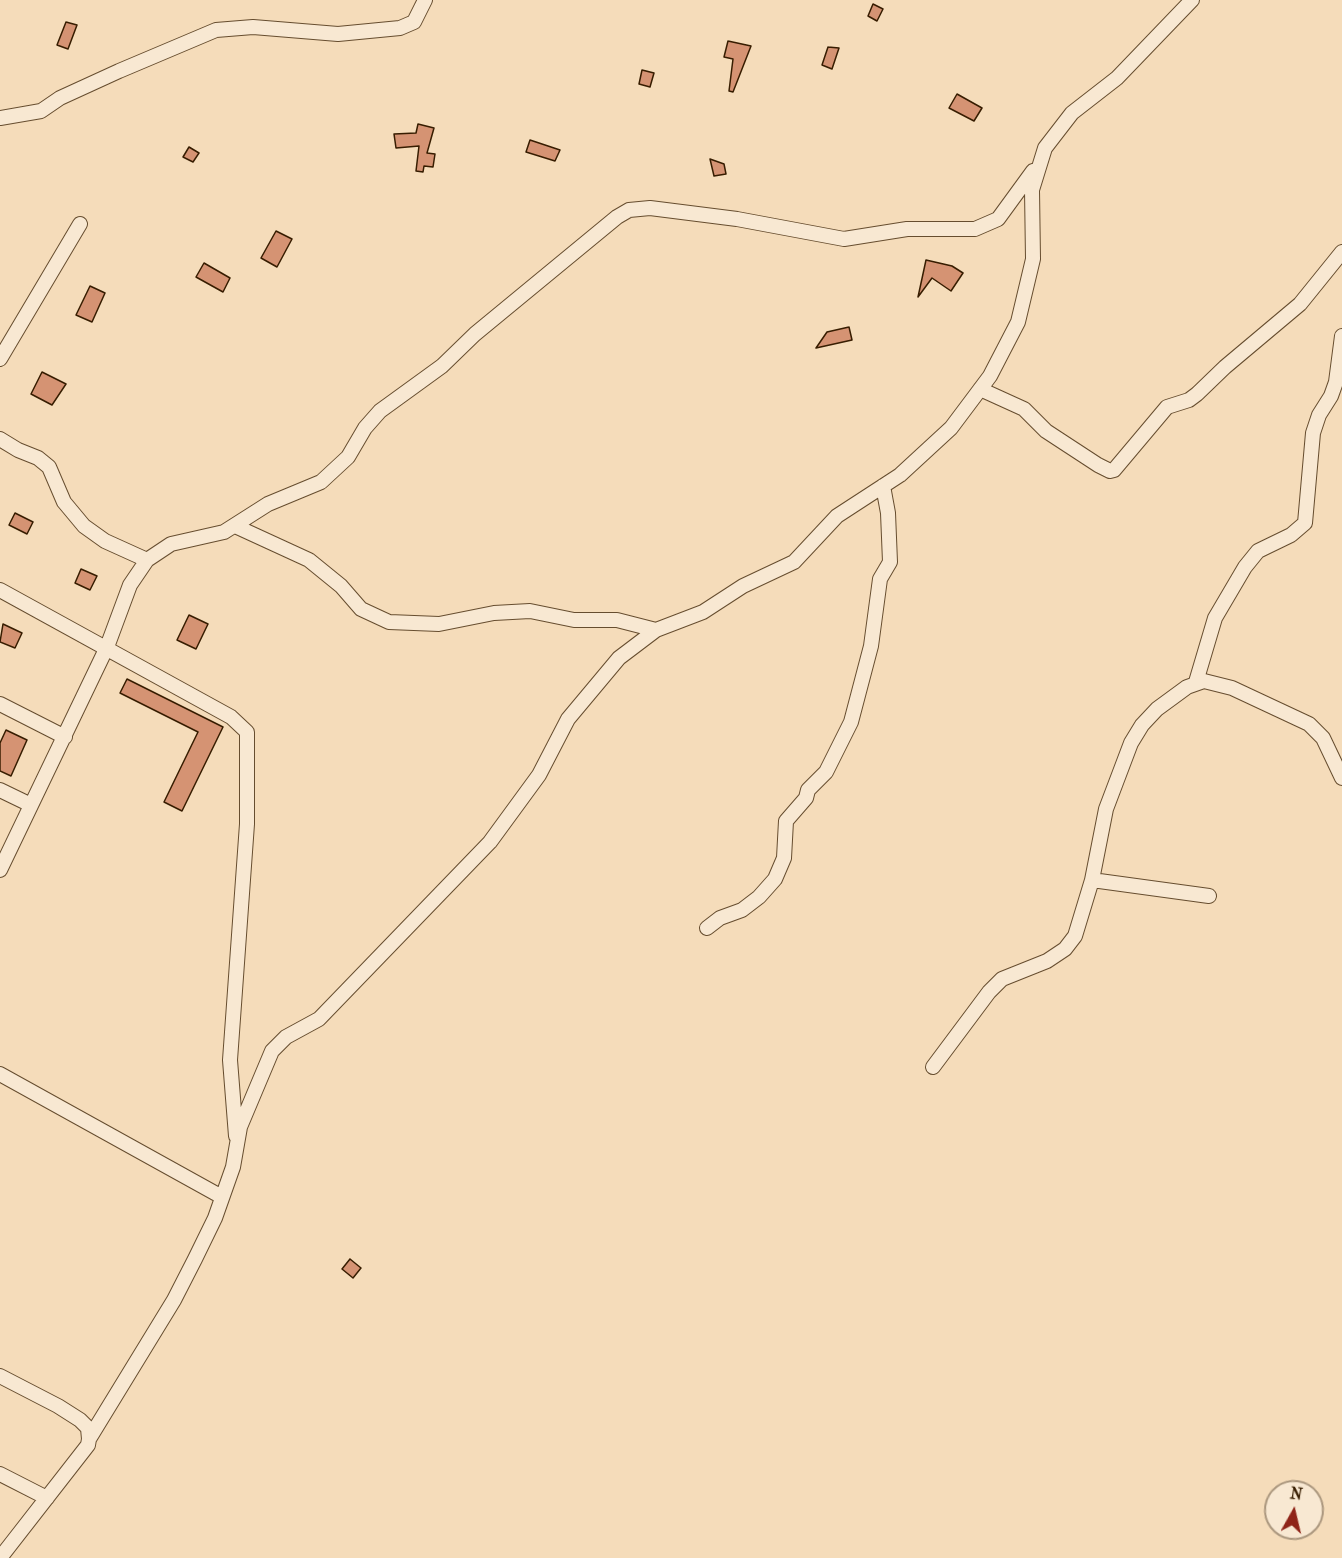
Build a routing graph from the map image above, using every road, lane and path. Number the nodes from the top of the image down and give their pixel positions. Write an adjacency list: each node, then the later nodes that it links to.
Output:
1 (425, 0): 3 (street)
2 (1192, 0): 4 (street)
3 (0, 118)
4 (1039, 162): 9 (street); 12 (street)
5 (80, 224): 8 (street)
6 (1342, 252): 9 (street)
7 (1342, 336): 17 (street)
8 (0, 358)
9 (980, 389): 11 (street)
10 (0, 439): 13 (street)
11 (883, 486): 15 (street); 26 (street)
12 (235, 526): 13 (street); 15 (street)
13 (147, 560): 16 (street)
14 (0, 590): 16 (street)
15 (656, 630): 29 (street)
16 (107, 647): 19 (street); 29 (street)
17 (1196, 682): 20 (street); 24 (street)
18 (0, 704): 19 (street)
19 (65, 737): 22 (street)
20 (1342, 778)
21 (0, 790): 22 (street)
22 (31, 805): 23 (street)
23 (0, 870)
24 (1092, 880): 25 (street); 27 (street)
25 (1209, 896)
26 (707, 928)
27 (933, 1067)
28 (0, 1074): 30 (street)
29 (237, 1138): 30 (street)
30 (222, 1197): 32 (street)
31 (0, 1376): 32 (street)
32 (89, 1439): 34 (street)
33 (0, 1474): 34 (street)
34 (47, 1498): 35 (street)
35 (3, 1550)

